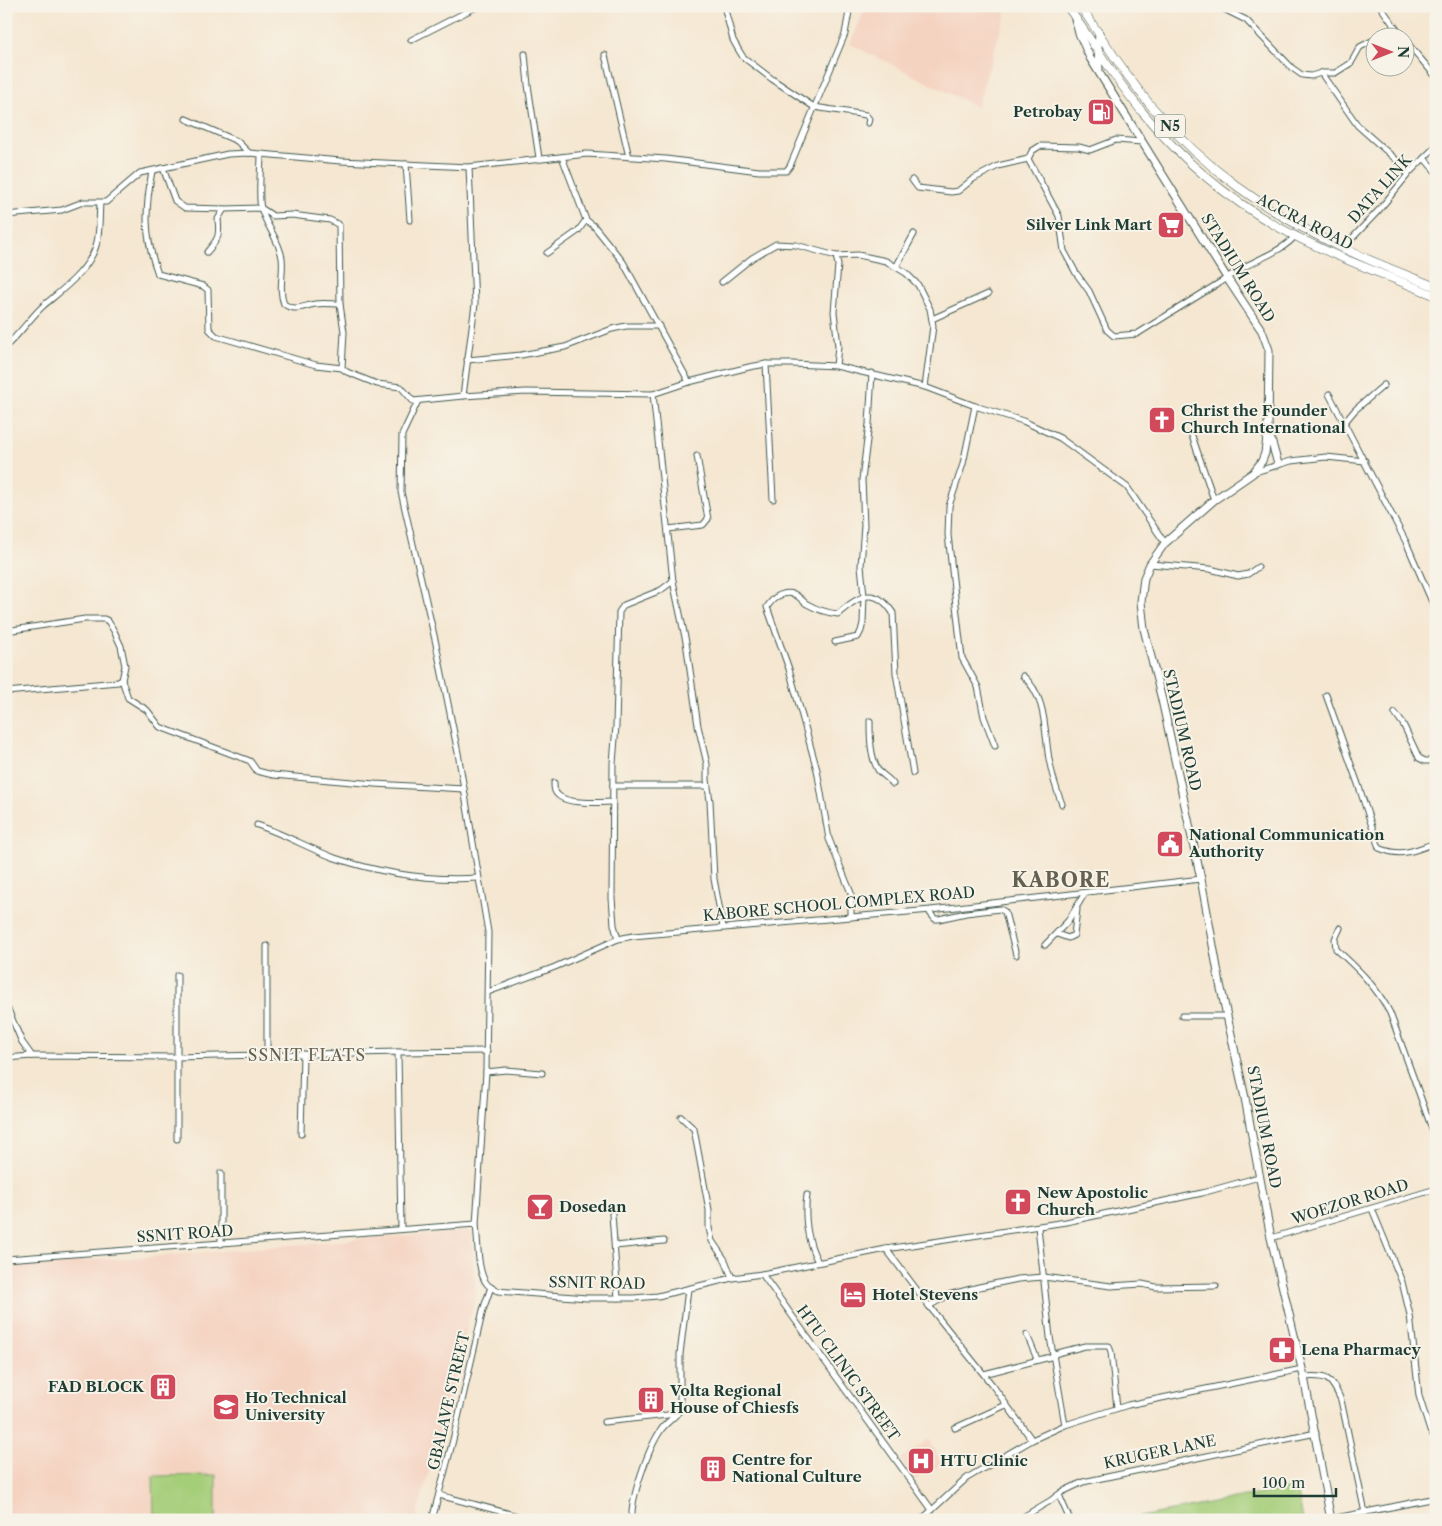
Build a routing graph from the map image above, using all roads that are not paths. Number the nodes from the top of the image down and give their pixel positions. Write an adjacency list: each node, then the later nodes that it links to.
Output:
1 (478, 6): 11 (street)
2 (724, 6): 20 (street)
3 (850, 6): 20 (street)
4 (1067, 6): 8 (main road, ACCRA ROAD / N5)
5 (1080, 6): 10 (main road, ACCRA ROAD / N5)
6 (1218, 6): 18 (street)
7 (1380, 6): 9 (street)
8 (1075, 17): 13 (main road, ACCRA ROAD / N5); 17 (main road)
9 (1395, 28)
10 (1099, 33): 13 (main road, STADIUM ROAD); 47 (main road, ACCRA ROAD / N5)
11 (411, 40)
12 (1364, 45): 18 (street)
13 (1098, 49): 17 (main road, STADIUM ROAD); 46 (main road, ACCRA ROAD / N5)
14 (1414, 50): 19 (street)
15 (525, 54): 29 (street)
16 (605, 55): 28 (street)
17 (1100, 73): 23 (main road, STADIUM ROAD)
18 (1321, 73): 36 (street)
19 (1436, 77)
20 (814, 107): 22 (street); 28 (street)
21 (186, 119): 25 (street)
22 (868, 123)
23 (1142, 142): 31 (street); 52 (main road, STADIUM ROAD)
24 (1436, 146): 30 (street, DATA LINK)
25 (249, 153): 26 (street); 34 (street)
26 (261, 154): 32 (street); 40 (street)
27 (562, 157): 28 (street); 29 (street); 44 (street)
28 (629, 157)
29 (539, 158): 33 (street)
30 (1424, 158): 36 (street, DATA LINK); 37 (street)
31 (1028, 159): 38 (street); 52 (street)
32 (406, 164): 33 (street); 43 (street)
33 (469, 167): 61 (street)
34 (163, 168): 35 (street); 41 (street)
35 (152, 171): 39 (street); 64 (street)
36 (1410, 172): 47 (street, DATA LINK)
37 (1436, 172)
38 (912, 180)
39 (100, 203): 42 (street); 60 (street)
40 (261, 208): 41 (street); 57 (street); 57 (street)
41 (224, 210): 48 (street)
42 (6, 215)
43 (410, 220)
44 (586, 220): 49 (street); 59 (street)
45 (914, 234): 51 (street)
46 (1296, 235): 52 (street); 56 (main road, ACCRA ROAD / N5)
47 (1343, 248): 54 (main road, ACCRA ROAD / N5)
48 (206, 252)
49 (547, 253)
50 (836, 256): 51 (street); 53 (street); 63 (street)
51 (896, 267): 58 (street)
52 (1227, 278): 75 (main road, STADIUM ROAD)
53 (722, 282)
54 (1436, 287)
55 (988, 294): 58 (street)
56 (1436, 296)
57 (340, 304): 64 (street)
58 (932, 319): 68 (street)
59 (659, 326): 61 (street); 66 (street)
60 (6, 346)
61 (467, 360): 71 (street)
62 (766, 364): 63 (street); 66 (street); 81 (street)
63 (836, 366): 65 (street)
64 (342, 368): 72 (street)
65 (872, 373): 68 (street); 88 (street)
66 (689, 382): 69 (street)
67 (1384, 385): 74 (street)
68 (925, 387): 73 (street)
69 (654, 394): 71 (street); 83 (street)
70 (1329, 394): 74 (street)
71 (463, 396): 72 (street)
72 (418, 401): 105 (street)
73 (975, 406): 84 (street); 98 (street)
74 (1345, 422): 78 (street)
75 (1268, 430): 79 (main road); 80 (main road, STADIUM ROAD)
76 (1191, 433): 82 (street)
77 (697, 456): 83 (street)
78 (1364, 461): 79 (street); 89 (street)
79 (1278, 464): 80 (street)
80 (1254, 473): 82 (main road, STADIUM ROAD)
81 (773, 500)
82 (1214, 500): 84 (main road, STADIUM ROAD)
83 (668, 530): 87 (street)
84 (1165, 543): 85 (main road, STADIUM ROAD)
85 (1150, 564): 86 (street); 111 (main road, STADIUM ROAD)
86 (1258, 567)
87 (673, 581): 103 (street); 104 (street)
88 (864, 596): 91 (street); 100 (street); 115 (street)
89 (1436, 611)
90 (6, 631): 93 (street)
91 (835, 642)
92 (1023, 676): 107 (street)
93 (122, 680): 94 (street); 105 (street)
94 (6, 692)
95 (1326, 695): 109 (street)
96 (1395, 713): 99 (street)
97 (870, 722): 102 (street)
98 (995, 746)
99 (1436, 761)
100 (913, 773)
101 (554, 783): 106 (street)
102 (893, 784)
103 (613, 786): 104 (street); 106 (street)
104 (707, 786): 116 (street)
105 (464, 789): 110 (street)
106 (613, 802): 119 (street)
107 (1062, 804)
108 (257, 825): 110 (street)
109 (1436, 843)
110 (478, 878): 124 (street)
111 (1201, 879): 112 (street, KABORE SCHOOL COMPLEX ROAD); 127 (main road, STADIUM ROAD)
112 (1085, 893): 113 (street); 114 (street, KABORE SCHOOL COMPLEX ROAD)
113 (1077, 906): 118 (street); 118 (street)
114 (931, 910): 115 (street, KABORE SCHOOL COMPLEX ROAD); 122 (street)
115 (851, 917): 116 (street, KABORE SCHOOL COMPLEX ROAD)
116 (723, 928): 119 (street, KABORE SCHOOL COMPLEX ROAD)
117 (1340, 928): 140 (street)
118 (1057, 934): 120 (street)
119 (618, 939): 124 (street, KABORE SCHOOL COMPLEX ROAD)
120 (1045, 945)
121 (267, 946): 130 (street)
122 (1016, 955)
123 (177, 975): 133 (street)
124 (488, 992): 128 (street)
125 (6, 1005): 132 (street)
126 (1182, 1016): 127 (street)
127 (1227, 1016): 142 (main road, STADIUM ROAD)
128 (487, 1051): 129 (street); 135 (street)
129 (398, 1052): 131 (street); 149 (street)
130 (267, 1054): 131 (street); 133 (street)
131 (303, 1054): 138 (street)
132 (32, 1056): 133 (street); 134 (street)
133 (176, 1057): 139 (street)
134 (6, 1058)
135 (486, 1072): 136 (street); 147 (street)
136 (542, 1073)
137 (681, 1116): 159 (street)
138 (301, 1134)
139 (177, 1139)
140 (1436, 1140)
141 (220, 1173): 152 (street)
142 (1259, 1177): 148 (street, SSNIT ROAD); 150 (main road, STADIUM ROAD)
143 (1436, 1189): 145 (street, WOEZOR ROAD)
144 (807, 1195): 156 (street)
145 (1372, 1209): 150 (street, WOEZOR ROAD); 178 (street)
146 (612, 1214): 153 (street)
147 (476, 1224): 149 (street, SSNIT ROAD); 161 (street)
148 (1038, 1227): 154 (street, SSNIT ROAD); 158 (street)
149 (401, 1229): 152 (street, SSNIT ROAD)
150 (1271, 1238): 168 (main road, STADIUM ROAD)
151 (664, 1241): 153 (street)
152 (221, 1244): 155 (street, SSNIT ROAD)
153 (615, 1246): 163 (street)
154 (886, 1249): 156 (street, SSNIT ROAD); 164 (street)
155 (6, 1259)
156 (818, 1262): 157 (street, SSNIT ROAD)
157 (762, 1274): 159 (street, SSNIT ROAD); 183 (street, HTU CLINIC STREET)
158 (1044, 1277): 160 (street); 164 (street); 166 (street)
159 (732, 1278): 162 (street, SSNIT ROAD)
160 (1216, 1286)
161 (491, 1287): 163 (street, SSNIT ROAD); 180 (street, GBALAVE STREET)
162 (688, 1289): 163 (street, SSNIT ROAD); 173 (street)
163 (618, 1298)
164 (929, 1306): 169 (street)
165 (1027, 1335): 167 (street)
166 (1054, 1355): 167 (street); 172 (street); 175 (street)
167 (1037, 1359): 169 (street)
168 (1302, 1369): 170 (main road, STADIUM ROAD); 172 (street)
169 (984, 1374): 171 (street)
170 (1304, 1377): 177 (main road, STADIUM ROAD); 184 (street)
171 (1006, 1405): 176 (street); 179 (street)
172 (1117, 1408): 175 (street)
173 (677, 1414): 174 (street); 188 (street)
174 (604, 1422)
175 (1064, 1425): 179 (street)
176 (955, 1428)
177 (1316, 1433): 181 (street, KRUGER LANE); 186 (main road, STADIUM ROAD)
178 (1436, 1438)
179 (1032, 1440): 183 (street)
180 (439, 1495): 185 (street); 187 (street, GBALAVE STREET)
181 (1059, 1495): 190 (street, KRUGER LANE); 191 (street)
182 (1436, 1498): 184 (street)
183 (932, 1510): 189 (street)
184 (1364, 1513): 186 (street)
185 (529, 1519)
186 (1331, 1519)
187 (432, 1520)
188 (632, 1520)
189 (921, 1520)
190 (1018, 1520)
191 (1070, 1520)

